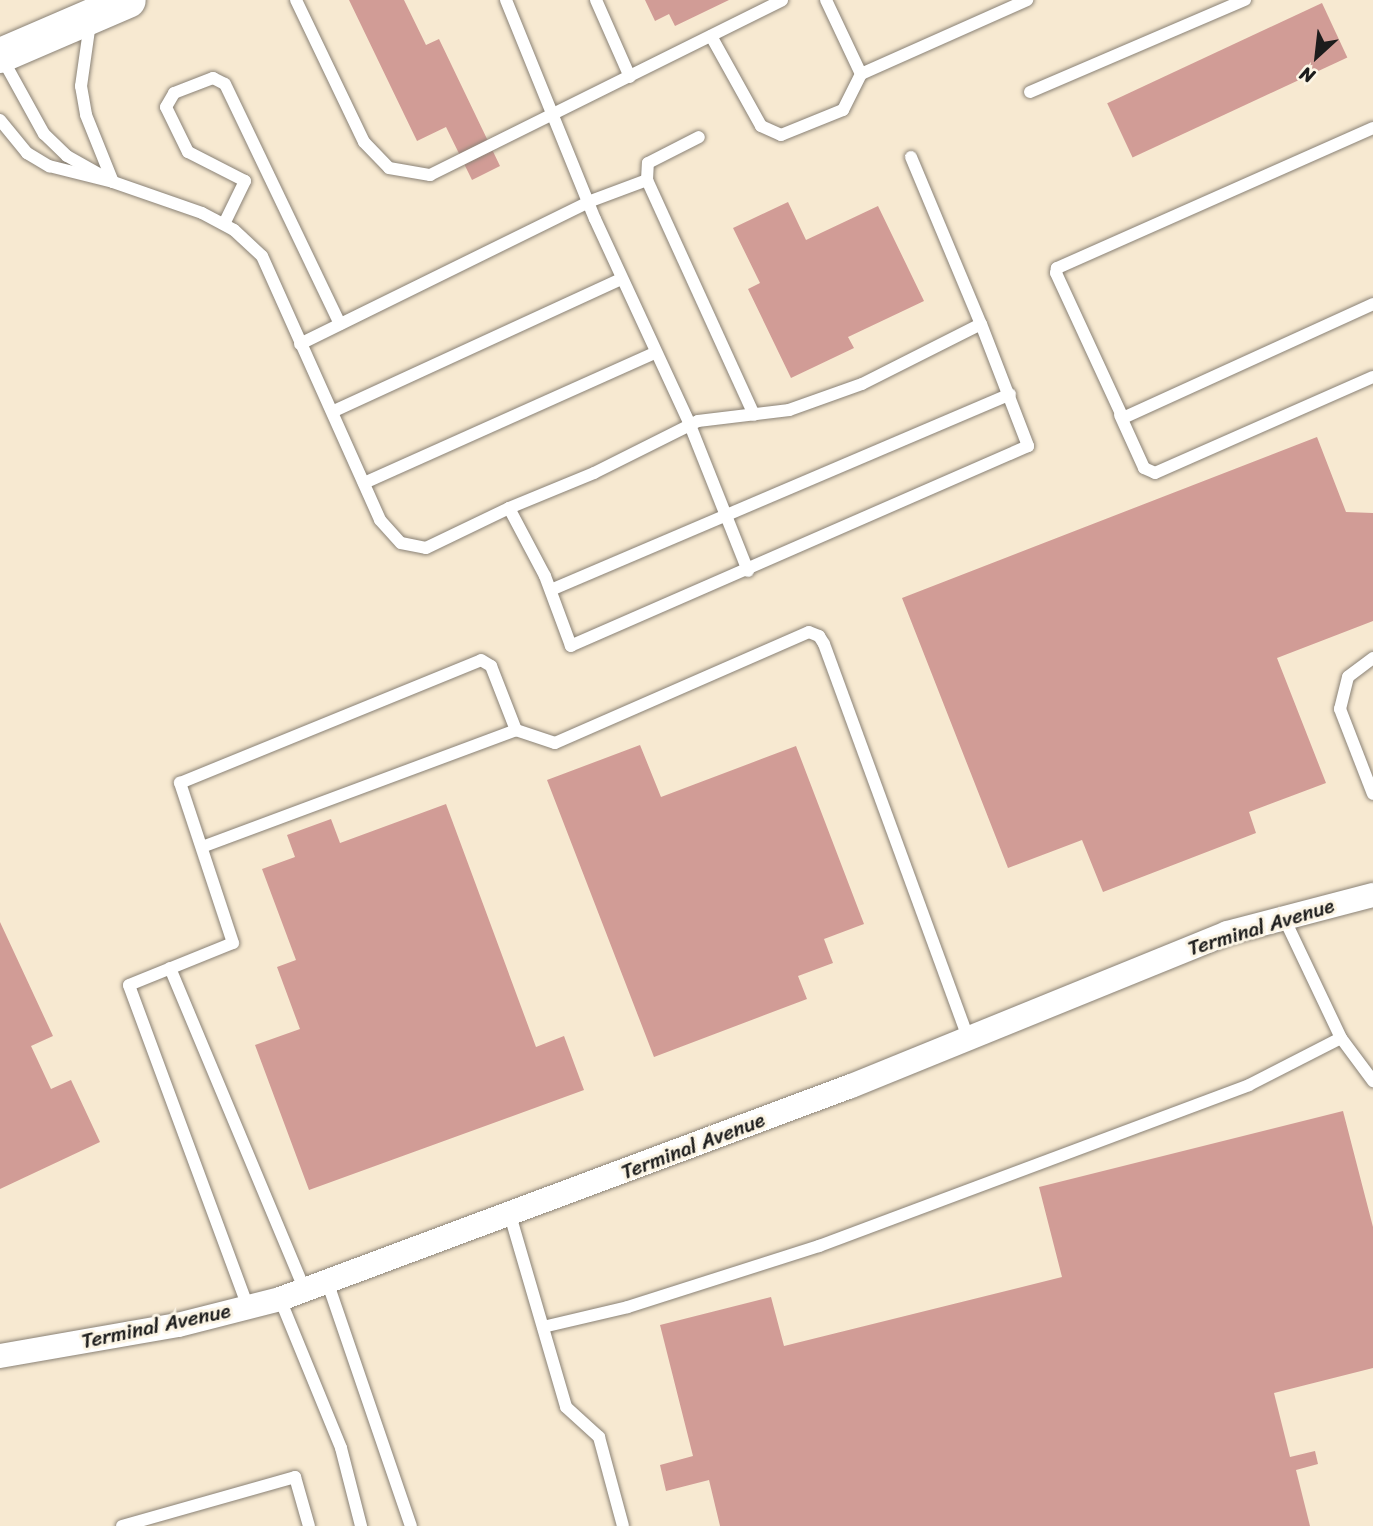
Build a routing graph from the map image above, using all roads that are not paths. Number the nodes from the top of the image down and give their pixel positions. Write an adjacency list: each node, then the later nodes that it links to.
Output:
1 (128, 0): 9 (main road)
2 (296, 0): 15 (lane)
3 (506, 0): 15 (lane)
4 (596, 0): 13 (lane)
5 (782, 0): 10 (lane)
6 (826, 0): 12 (lane)
7 (1027, 0): 12 (lane)
8 (1245, 0): 14 (lane)
9 (96, 14): 11 (main road); 23 (lane)
10 (711, 36): 12 (lane); 13 (lane)
11 (0, 55): 23 (lane)
12 (860, 74)
13 (630, 77): 15 (lane)
14 (1030, 92)
15 (555, 118): 24 (lane)
16 (0, 120): 23 (lane)
17 (1373, 128): 36 (lane)
18 (699, 137): 21 (lane)
19 (911, 157): 29 (lane)
20 (263, 162): 22 (lane); 22 (lane); 28 (lane)
21 (647, 180): 24 (lane); 35 (lane)
22 (245, 181): 25 (lane)
23 (113, 182): 25 (lane)
24 (588, 202): 26 (lane); 28 (lane)
25 (224, 224): 30 (lane)
26 (621, 279): 31 (lane); 34 (lane)
27 (1373, 303): 36 (lane)
28 (340, 324): 30 (lane)
29 (981, 324): 33 (lane); 35 (lane)
30 (300, 344): 34 (lane)
31 (655, 353): 37 (lane); 38 (lane)
32 (1373, 377): 36 (lane)
33 (1010, 394): 40 (lane); 41 (lane)
34 (334, 411): 38 (lane)
35 (754, 415): 37 (lane)
36 (1120, 415)
37 (690, 425): 39 (lane); 40 (lane)
38 (364, 483): 39 (lane)
39 (509, 508): 42 (lane)
40 (725, 513): 41 (lane); 42 (lane)
41 (748, 571): 42 (lane)
42 (551, 590)
43 (1373, 658): 45 (lane)
44 (516, 730): 46 (lane); 46 (lane); 50 (lane)
45 (1373, 794)
46 (202, 847): 49 (lane)
47 (1373, 895): 48 (street, Terminal Avenue)
48 (1284, 918): 50 (street, Terminal Avenue); 51 (lane)
49 (170, 968): 54 (lane); 56 (lane)
50 (968, 1038): 53 (street, Terminal Avenue)
51 (1341, 1038): 52 (lane); 57 (lane)
52 (1373, 1081)
53 (510, 1215): 54 (street, Terminal Avenue); 57 (lane)
54 (316, 1285): 55 (street, Terminal Avenue); 62 (lane)
55 (280, 1299): 56 (street, Terminal Avenue); 61 (lane)
56 (248, 1307): 58 (street, Terminal Avenue)
57 (543, 1327): 63 (lane)
58 (0, 1356)
59 (122, 1526): 60 (lane)
60 (309, 1526)
61 (361, 1526)
62 (411, 1526)
63 (623, 1526)

